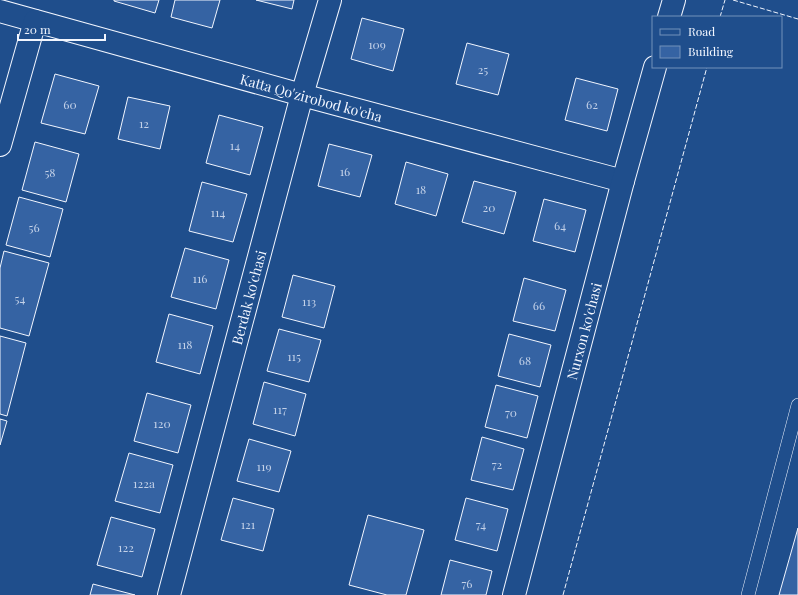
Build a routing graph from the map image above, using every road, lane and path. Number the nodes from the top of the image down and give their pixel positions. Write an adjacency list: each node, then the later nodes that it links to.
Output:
1 (330, 0): 7 (street, Berdak ko'chasi)
2 (674, 0): 4 (street)
3 (0, 11): 5 (street, Katta Qo'zirobod ko'cha)
4 (669, 16)
5 (35, 21): 7 (street, Katta Qo'zirobod ko'cha); 8 (street)
6 (655, 68): 9 (street, Nurxon ko'chasi)
7 (302, 95): 9 (street, Katta Qo'zirobod ko'cha); 11 (street, Berdak ko'chasi)
8 (0, 145)
9 (623, 181): 12 (street, Nurxon ko'chasi)
10 (798, 405): 13 (lane)
11 (169, 595)
12 (514, 595)
13 (748, 595)

